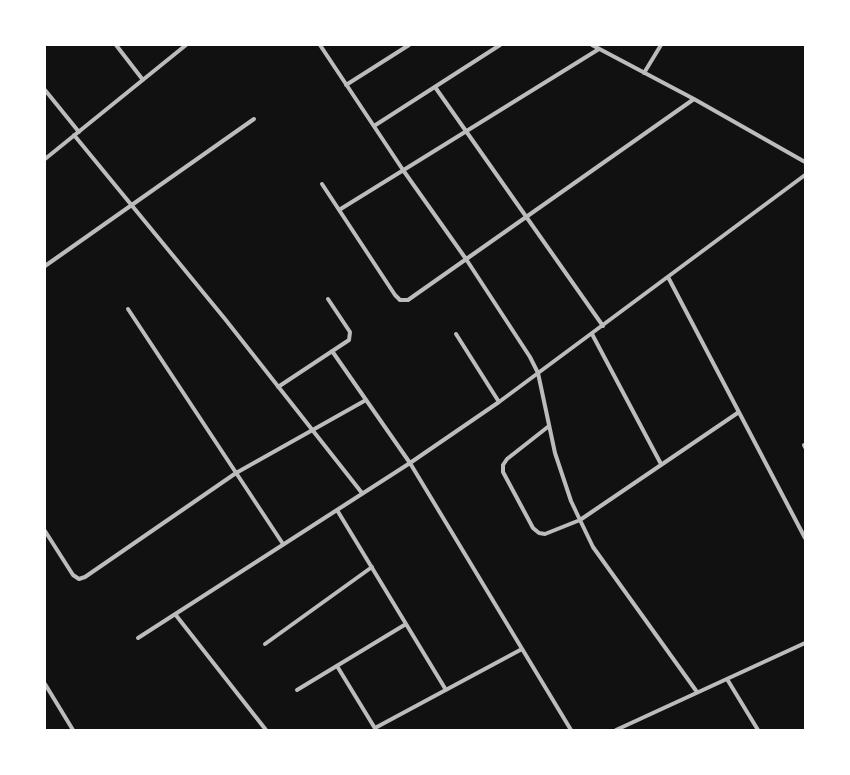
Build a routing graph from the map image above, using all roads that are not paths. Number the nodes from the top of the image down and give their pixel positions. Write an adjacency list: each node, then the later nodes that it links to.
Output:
1 (116, 45): 10 (street)
2 (186, 45): 10 (street)
3 (320, 45): 11 (street)
4 (409, 45): 11 (street)
5 (500, 45): 12 (street)
6 (592, 45): 8 (street)
7 (661, 45): 9 (street)
8 (599, 49): 9 (street); 18 (street)
9 (644, 73): 14 (street)
10 (142, 80): 17 (street)
11 (346, 85): 16 (street)
12 (435, 87): 16 (street); 18 (street)
13 (45, 90): 17 (street)
14 (694, 99): 21 (street); 27 (street)
15 (254, 119): 25 (street)
16 (374, 126): 22 (street)
17 (78, 132): 19 (street)
18 (466, 132): 22 (street); 27 (street)
19 (74, 135): 20 (street); 25 (street)
20 (45, 159)
21 (805, 162)
22 (403, 170): 26 (street); 28 (street)
23 (805, 175): 30 (street)
24 (322, 184): 26 (street)
25 (131, 205): 29 (street); 38 (street)
26 (339, 210): 28 (street)
27 (525, 216): 28 (street); 33 (street)
28 (466, 259): 37 (street)
29 (45, 266)
30 (668, 277): 33 (street); 41 (street)
31 (328, 300): 36 (street)
32 (128, 309): 46 (street)
33 (603, 326): 35 (street)
34 (456, 334): 40 (street)
35 (592, 334): 37 (street); 45 (street)
36 (332, 351): 38 (street); 39 (street)
37 (538, 373): 40 (street); 42 (street)
38 (278, 387): 43 (street)
39 (366, 400): 43 (street); 44 (street)
40 (499, 402): 44 (street)
41 (739, 412): 45 (street); 51 (street)
42 (549, 426): 49 (street); 49 (street)
43 (312, 430): 46 (street); 47 (street)
44 (410, 462): 47 (street); 59 (street)
45 (662, 464): 49 (street)
46 (236, 473): 50 (street); 52 (street)
47 (362, 494): 48 (street)
48 (337, 510): 52 (street); 53 (street)
49 (580, 520): 65 (street)
50 (45, 531)
51 (805, 538)
52 (283, 544): 54 (street)
53 (372, 567): 55 (street); 58 (street)
54 (175, 614): 56 (street); 68 (street)
55 (406, 624): 60 (street); 64 (street)
56 (138, 638)
57 (805, 643): 61 (street)
58 (264, 644)
59 (522, 649): 64 (street); 69 (street)
60 (337, 666): 63 (street); 66 (street)
61 (727, 679): 65 (street); 71 (street)
62 (45, 684): 67 (street)
63 (297, 690)
64 (446, 690): 66 (street)
65 (697, 692): 70 (street)
66 (376, 729)
67 (73, 730)
68 (266, 730)
69 (571, 730)
70 (616, 730)
71 (758, 730)

